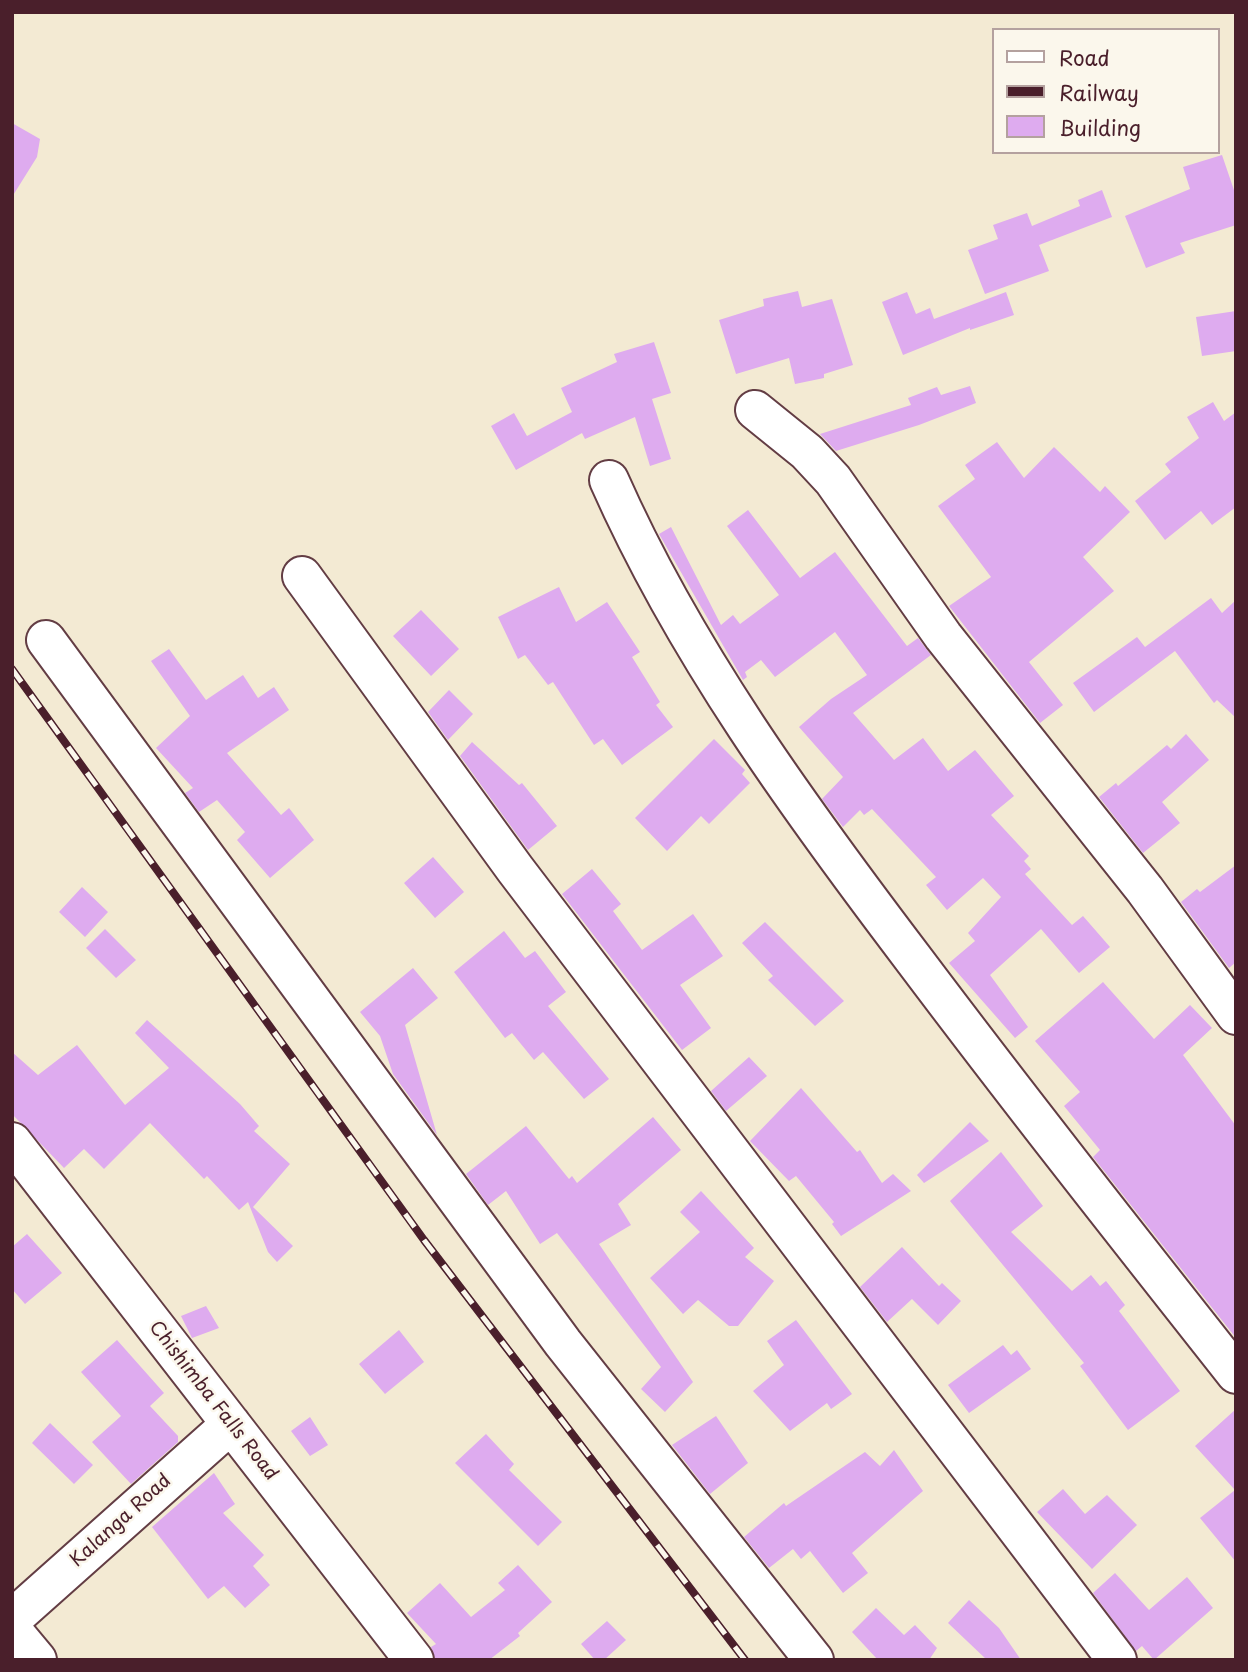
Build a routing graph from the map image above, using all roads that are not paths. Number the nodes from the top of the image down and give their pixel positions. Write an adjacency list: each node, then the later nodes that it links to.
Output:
1 (755, 410): 5 (street)
2 (609, 480): 7 (street)
3 (302, 576): 14 (street)
4 (46, 640): 13 (street)
5 (1236, 1015)
6 (12, 1142): 8 (street, Chishimba Falls Road)
7 (1236, 1374)
8 (231, 1424): 9 (street, Kalanga Road); 12 (street, Chishimba Falls Road)
9 (12, 1619)
10 (12, 1630): 11 (street)
11 (37, 1660)
12 (414, 1660)
13 (814, 1660)
14 (1117, 1660)

